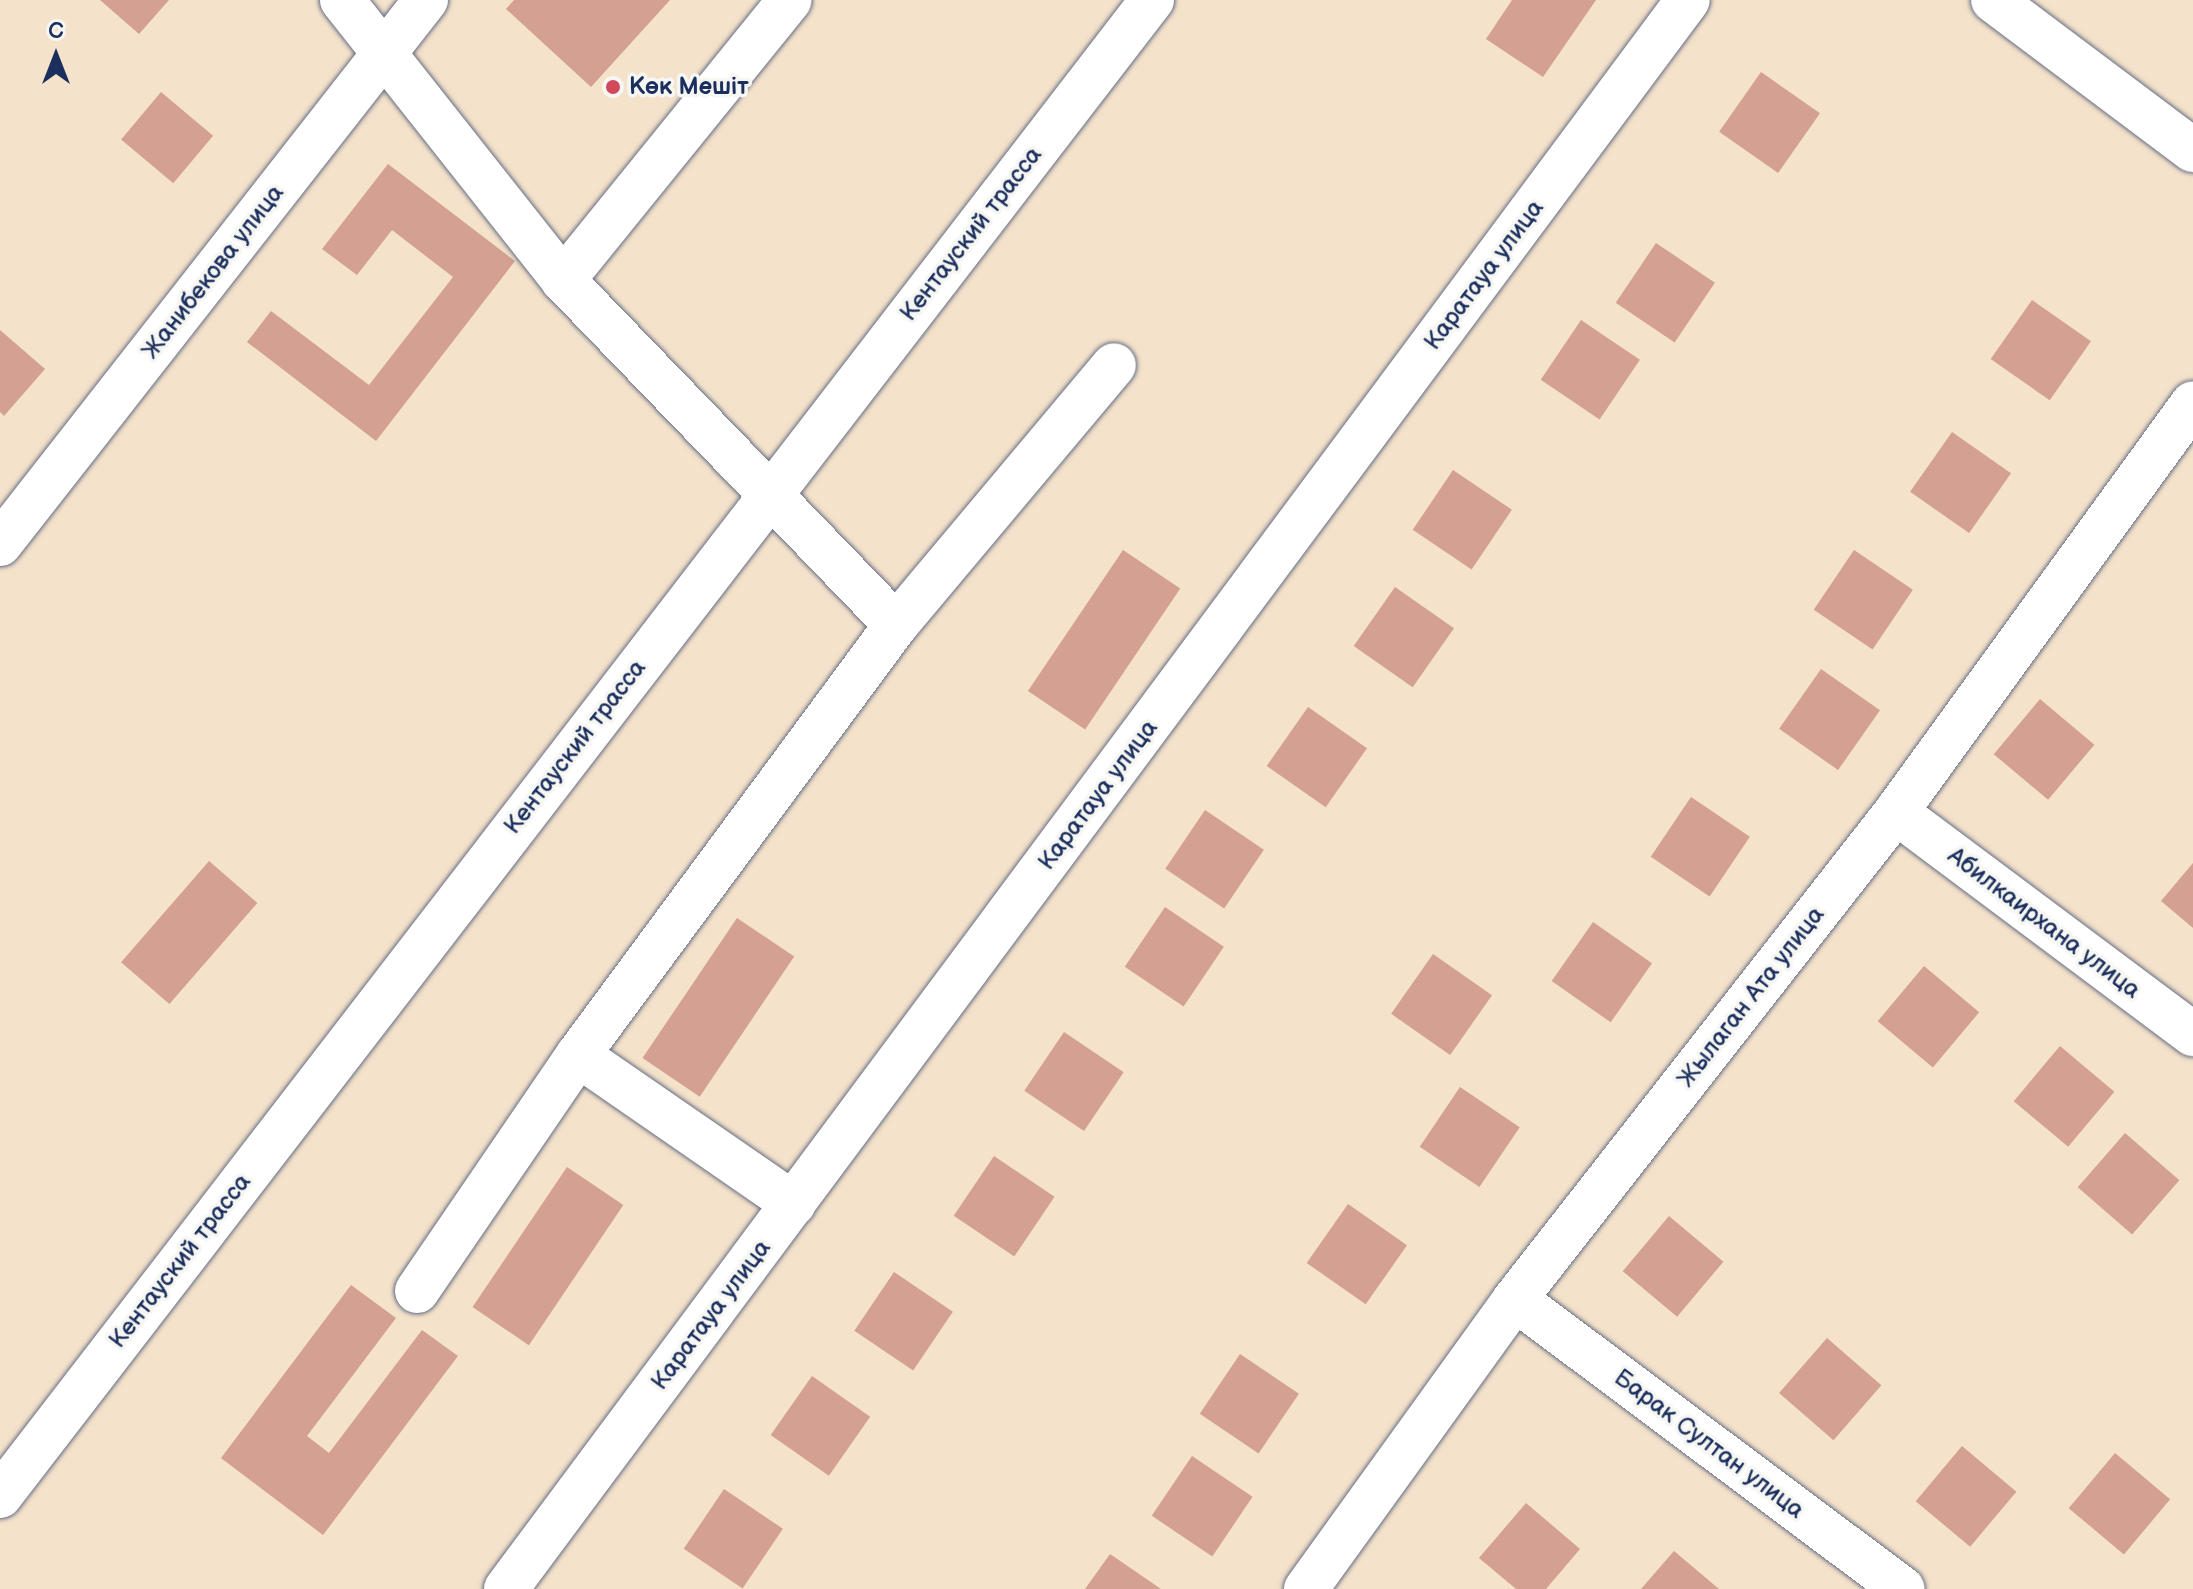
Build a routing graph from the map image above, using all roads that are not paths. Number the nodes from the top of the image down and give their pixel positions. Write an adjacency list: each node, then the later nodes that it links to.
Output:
1 (342, 0): 7 (street)
2 (426, 0): 7 (street, Жанибекова улица)
3 (790, 0): 9 (street)
4 (1152, 0): 12 (street, Кентауский трасса)
5 (1688, 0): 18 (street, Каратауа улица)
6 (1993, 0): 8 (street)
7 (385, 54): 9 (street); 13 (street, Жанибекова улица)
8 (2193, 150)
9 (563, 280): 12 (street)
10 (1114, 365): 14 (street)
11 (2193, 403): 15 (street, Жылаган Ата улица)
12 (768, 497): 14 (street); 21 (street, Кентауский трасса)
13 (0, 544)
14 (896, 625): 17 (street)
15 (1896, 812): 16 (street, Абилкаирхана улица); 20 (street, Жылаган Ата улица)
16 (2193, 1034)
17 (578, 1055): 18 (street); 19 (street)
18 (794, 1204): 22 (street, Каратауа улица)
19 (417, 1291)
20 (1515, 1299): 23 (street, Жылаган Ата улица); 24 (street, Барак Султан улица)
21 (0, 1496)
22 (506, 1589)
23 (1306, 1589)
24 (1903, 1589)

